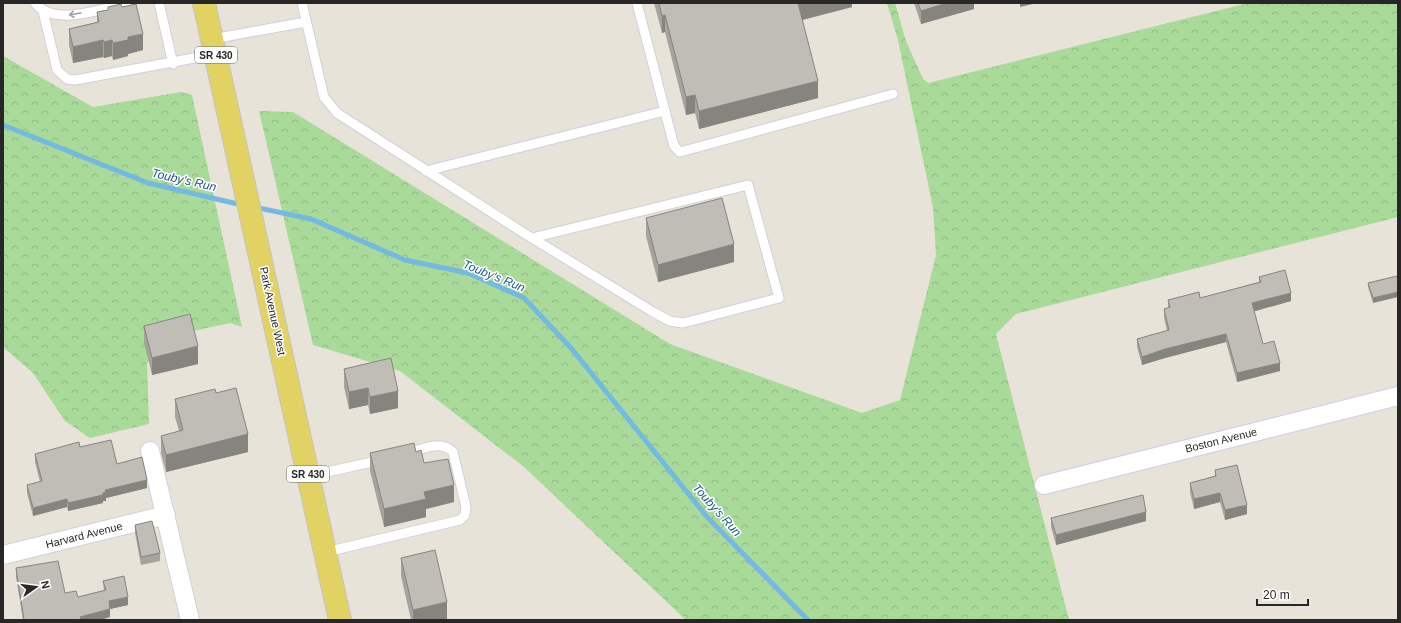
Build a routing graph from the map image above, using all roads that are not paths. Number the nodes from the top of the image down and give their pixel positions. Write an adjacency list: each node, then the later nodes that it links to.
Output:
1 (35, 3): 7 (lane)
2 (127, 3): 7 (lane, one-way to 7)
3 (159, 3): 10 (lane)
4 (204, 3): 9 (main road, Park Avenue West / SR 430)
5 (302, 3): 8 (lane)
6 (637, 3): 12 (lane)
7 (42, 11): 10 (lane)
8 (306, 22): 9 (lane); 13 (lane)
9 (214, 47): 10 (lane); 17 (main road, Park Avenue West / SR 430)
10 (173, 64)
11 (893, 94): 12 (lane)
12 (665, 111): 13 (lane)
13 (426, 171): 14 (lane)
14 (532, 238): 14 (lane)
15 (1398, 396): 18 (street, Boston Avenue)
16 (150, 451): 19 (street)
17 (308, 476): 20 (main road, Park Avenue West / SR 430); 20 (lane)
18 (1044, 485)
19 (166, 515): 21 (street, Harvard Avenue); 22 (street)
20 (326, 552): 23 (main road, Park Avenue West / SR 430)
21 (3, 555)
22 (190, 620)
23 (339, 620)

